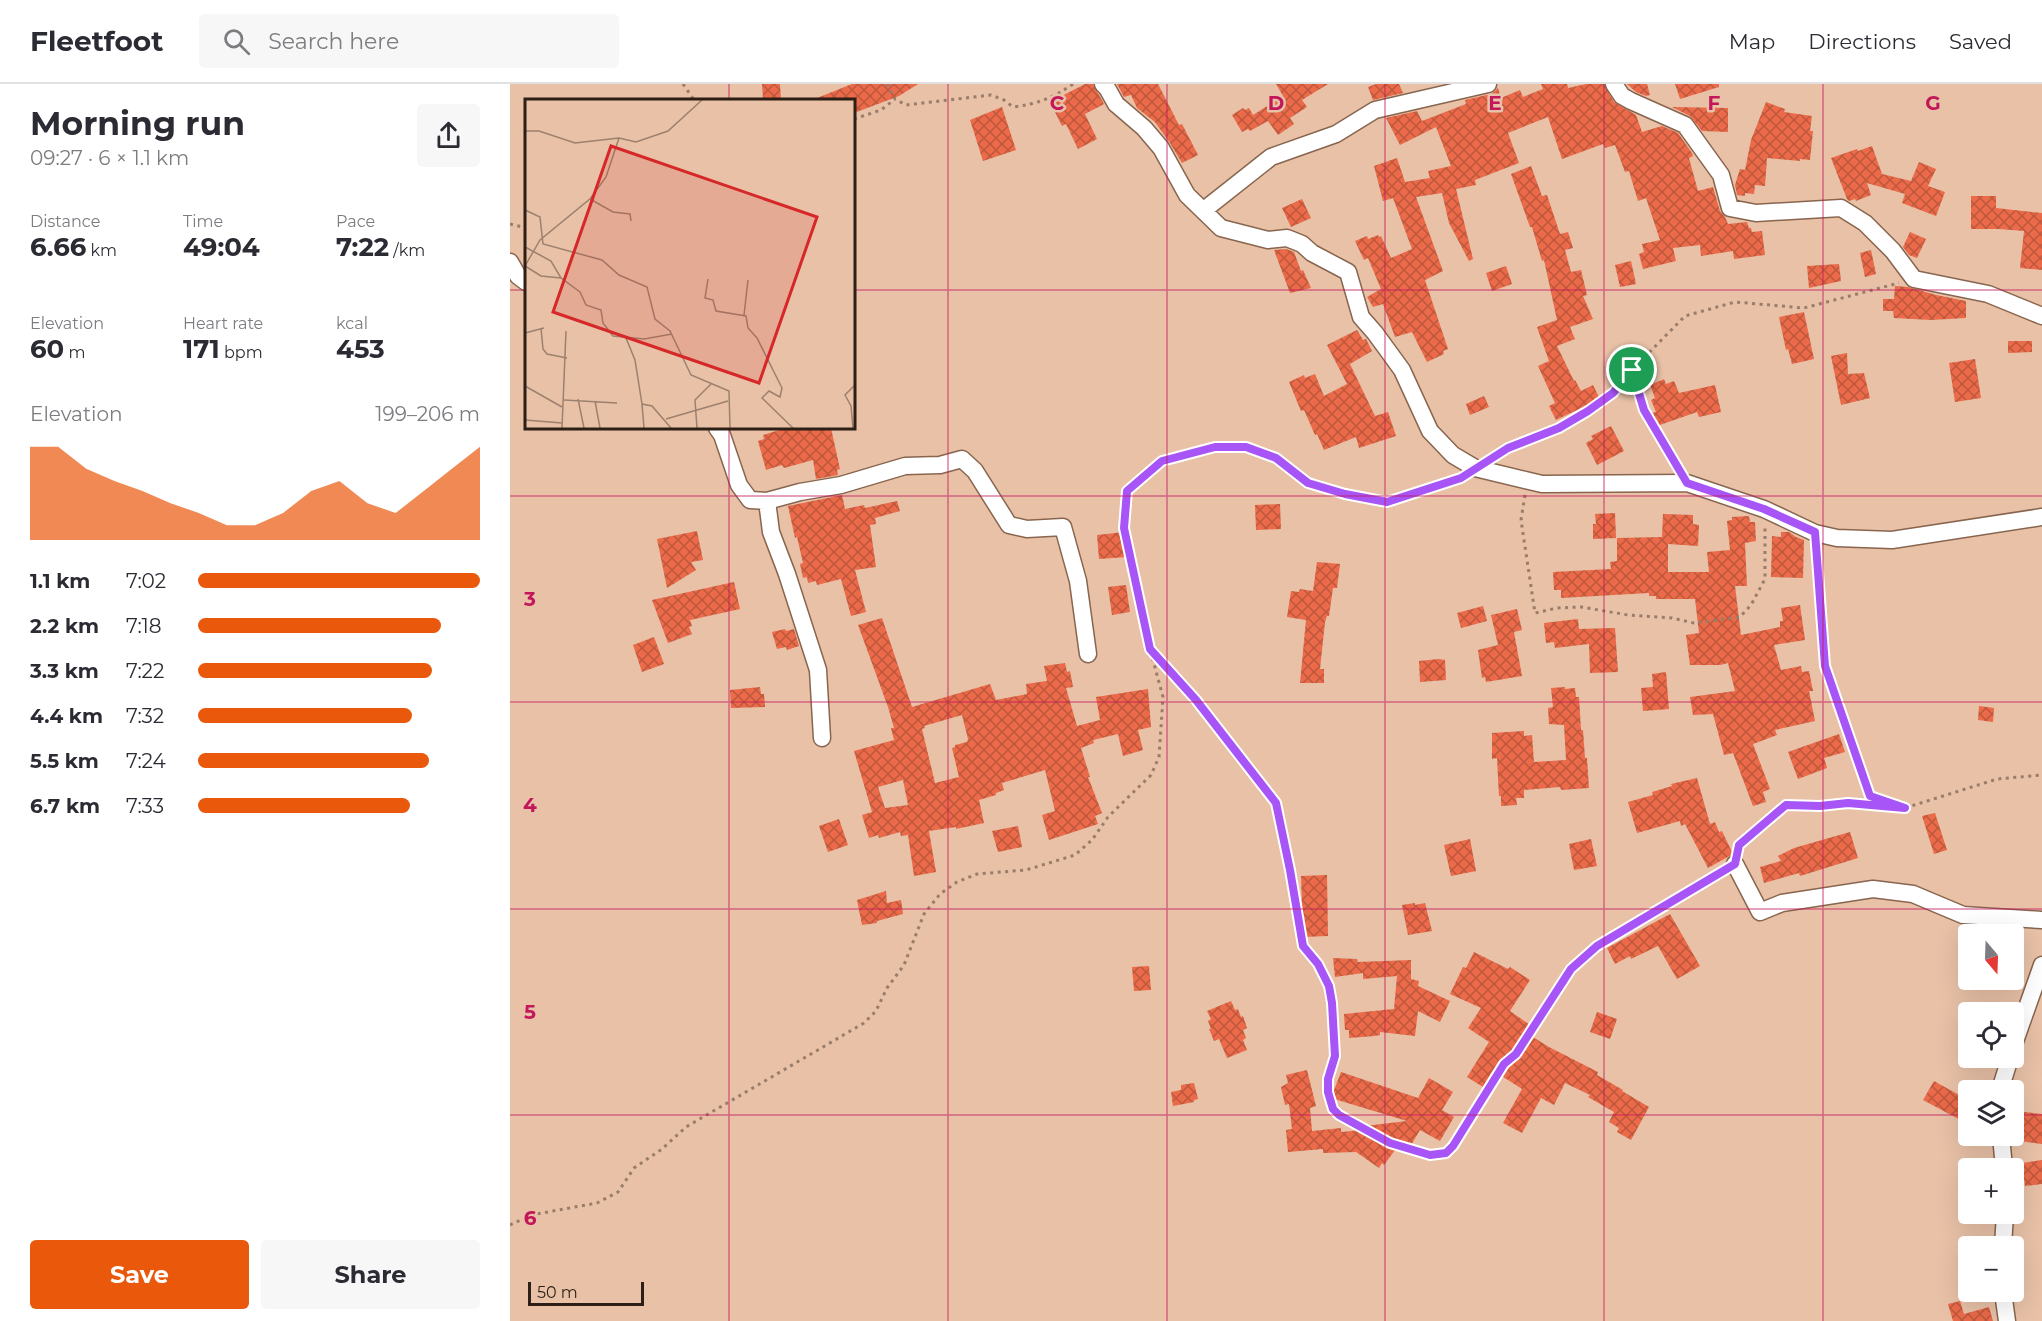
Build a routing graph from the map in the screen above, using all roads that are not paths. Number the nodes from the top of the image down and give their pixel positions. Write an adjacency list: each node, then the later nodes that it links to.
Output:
1 (1103, 84): 4 (street)
2 (1488, 84): 4 (street)
3 (1614, 84): 7 (street)
4 (1204, 210): 10 (street)
5 (510, 262): 6 (street)
6 (525, 281)
7 (2042, 316)
8 (718, 429): 9 (street)
9 (767, 501): 11 (street); 12 (street)
10 (2042, 517)
11 (1088, 654)
12 (822, 738)
13 (1735, 864): 14 (street)
14 (2042, 920)
15 (2042, 965): 16 (street)
16 (2024, 1016)
17 (2004, 1302): 18 (street)
18 (2007, 1321)

